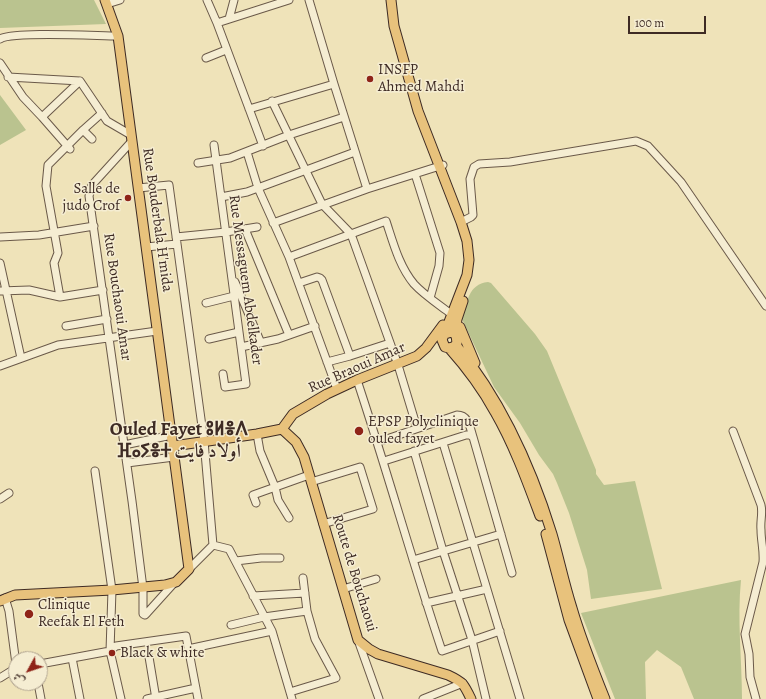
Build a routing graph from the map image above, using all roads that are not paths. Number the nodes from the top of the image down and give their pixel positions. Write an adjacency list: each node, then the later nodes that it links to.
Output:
1 (120, 0): 8 (street)
2 (207, 0): 10 (street)
3 (234, 0): 9 (street)
4 (289, 0): 9 (street)
5 (309, 0): 18 (street)
6 (391, 0): 35 (main road)
7 (396, 0): 35 (main road)
8 (106, 2): 11 (main road, Rue Bouderbala H'mida)
9 (229, 19): 10 (street)
10 (217, 23): 13 (street)
11 (118, 36): 12 (street); 27 (main road, Rue Bouderbala H'mida)
12 (0, 39)
13 (226, 50): 14 (street); 20 (street)
14 (206, 58)
15 (0, 63): 16 (street)
16 (8, 77): 17 (street); 22 (street)
17 (80, 81): 21 (street); 22 (street)
18 (334, 84): 19 (street); 23 (street)
19 (272, 101): 20 (street); 25 (street)
20 (249, 109): 29 (street)
21 (102, 113): 24 (street); 27 (street)
22 (42, 117): 30 (street)
23 (344, 117): 25 (street); 32 (street)
24 (83, 130): 26 (street); 30 (street)
25 (289, 135): 29 (street); 36 (street)
26 (92, 139)
27 (130, 141): 38 (main road, Rue Bouderbala H'mida); 45 (street, Rue Bouchaoui Amar)
28 (214, 145): 33 (street, Rue Messaguem Abdelkader)
29 (263, 146): 31 (street)
30 (69, 147): 48 (street)
31 (247, 152): 33 (street); 39 (street)
32 (355, 152): 36 (street); 40 (street)
33 (216, 161): 34 (street); 41 (street, Rue Messaguem Abdelkader)
34 (198, 163)
35 (441, 166): 37 (street); 43 (main road)
36 (307, 170): 39 (street); 42 (street)
37 (415, 174): 40 (street); 62 (street)
38 (138, 188): 52 (street); 53 (main road, Rue Bouderbala H'mida)
39 (258, 188): 41 (street); 44 (street)
40 (367, 189): 42 (street)
41 (221, 196): 49 (street, Rue Messaguem Abdelkader)
42 (322, 204): 44 (street); 50 (street)
43 (463, 221): 64 (main road); 65 (street); 66 (main road)
44 (273, 223): 54 (street)
45 (94, 226): 48 (street); 58 (street, Rue Bouchaoui Amar)
46 (257, 227): 47 (street)
47 (245, 229): 49 (street); 74 (street)
48 (55, 232): 51 (street); 61 (street)
49 (226, 232): 52 (street); 56 (street, Rue Messaguem Abdelkader)
50 (351, 234): 54 (street); 62 (street); 78 (street)
51 (0, 237)
52 (177, 240): 53 (street); 97 (street)
53 (146, 247): 70 (main road, Rue Bouderbala H'mida)
54 (289, 257): 57 (street)
55 (0, 262): 59 (street)
56 (231, 273): 60 (street, Rue Messaguem Abdelkader); 77 (street)
57 (299, 283): 69 (street); 82 (street)
58 (103, 290): 61 (street); 67 (street, Rue Bouchaoui Amar)
59 (3, 291): 61 (street); 83 (street)
60 (234, 296): 63 (street); 71 (street, Rue Messaguem Abdelkader)
61 (60, 297)
62 (430, 298): 66 (street)
63 (206, 302)
64 (456, 303): 66 (main road); 72 (main road)
65 (766, 306)
66 (454, 316): 73 (main road); 81 (main road); 89 (main road)
67 (107, 319): 68 (street); 75 (street, Rue Bouchaoui Amar)
68 (66, 326)
69 (315, 326): 74 (street); 84 (street)
70 (157, 330): 75 (street); 95 (main road, Rue Bouderbala H'mida)
71 (239, 332): 76 (street); 79 (street, Rue Messaguem Abdelkader)
72 (445, 334): 73 (main road); 80 (main road); 81 (main road, Rue Braoui Amar)
73 (456, 334): 80 (main road)
74 (289, 335): 77 (street)
75 (109, 337): 83 (street); 100 (street, Rue Bouchaoui Amar)
76 (210, 339)
77 (261, 343): 79 (street)
78 (390, 343): 82 (street); 85 (street)
79 (241, 347): 87 (street, Rue Messaguem Abdelkader)
80 (451, 347): 81 (main road); 89 (main road); 163 (main road)
81 (426, 348): 85 (main road, Rue Braoui Amar)
82 (350, 356): 84 (street)
83 (21, 358): 86 (street)
84 (327, 362): 90 (street)
85 (398, 365): 88 (main road, Rue Braoui Amar); 91 (street)
86 (0, 366)
87 (224, 374)
88 (357, 380): 90 (main road, Rue Braoui Amar); 98 (street)
89 (486, 386): 164 (main road)
90 (336, 389): 92 (main road, Rue Braoui Amar)
91 (417, 428): 96 (street); 98 (street)
92 (282, 429): 94 (main road); 107 (main road, Route de Bouchaoui)
93 (733, 431): 112 (street)
94 (256, 434): 97 (main road); 108 (street)
95 (172, 435): 100 (street); 101 (main road, Rue Bouderbala H'mida)
96 (473, 437): 99 (street); 115 (street)
97 (204, 441): 101 (main road); 117 (street)
98 (378, 442): 104 (street)
99 (443, 443): 102 (street); 116 (street)
100 (124, 445): 105 (street, Rue Bouchaoui Amar)
101 (173, 446): 103 (main road, Rue Bouderbala H'mida)
102 (414, 451): 104 (street); 118 (street)
103 (174, 457): 105 (street); 122 (main road, Rue Bouderbala H'mida)
104 (384, 461): 120 (street)
105 (127, 463): 127 (street, Rue Bouchaoui Amar)
106 (95, 471): 130 (street)
107 (310, 478): 108 (street); 114 (main road, Route de Bouchaoui); 114 (street)
108 (275, 487): 111 (street); 113 (street)
109 (9, 493): 110 (street)
110 (0, 499)
111 (256, 503)
112 (764, 512): 165 (street)
113 (289, 518)
114 (323, 524): 129 (main road, Route de Bouchaoui)
115 (501, 534): 116 (street); 123 (street)
116 (473, 542): 118 (street); 128 (street)
117 (214, 545): 121 (street); 122 (street)
118 (443, 551): 120 (street); 133 (street)
119 (280, 558): 121 (street)
120 (413, 560): 135 (street)
121 (236, 561): 132 (street)
122 (190, 568): 126 (main road)
123 (512, 573)
124 (303, 578): 131 (street)
125 (376, 579): 129 (street)
126 (176, 582): 127 (main road); 127 (street, Rue Bouchaoui Amar)
127 (143, 588): 130 (main road)
128 (487, 588): 133 (street); 140 (street)
129 (343, 589): 141 (main road, Route de Bouchaoui)
130 (112, 590): 134 (main road); 145 (street)
131 (305, 593): 132 (street); 136 (street)
132 (253, 596): 137 (street)
133 (457, 596): 135 (street); 142 (street)
134 (2, 600): 144 (street)
135 (426, 603): 142 (street)
136 (307, 611): 137 (street); 151 (street)
137 (264, 617): 138 (street); 139 (street)
138 (231, 625)
139 (272, 631): 143 (street); 151 (street)
140 (500, 631): 142 (street); 162 (street)
141 (358, 640): 149 (main road, Route de Bouchaoui); 157 (street)
142 (472, 640): 161 (street)
143 (188, 649): 145 (street); 150 (street)
144 (14, 651)
145 (110, 651): 147 (street); 154 (street)
146 (149, 657): 152 (street)
147 (72, 658): 148 (street); 153 (street)
148 (48, 662)
149 (465, 686): 158 (street); 159 (main road); 160 (main road)
150 (196, 688): 152 (street); 156 (street)
151 (291, 695)
152 (156, 698): 155 (street)
153 (80, 699)
154 (121, 699)
155 (146, 699)
156 (198, 699)
157 (379, 699)
158 (423, 699)
159 (471, 699)
160 (476, 699)
161 (486, 699)
162 (520, 699)
163 (598, 699)
164 (605, 699)
165 (756, 699)

